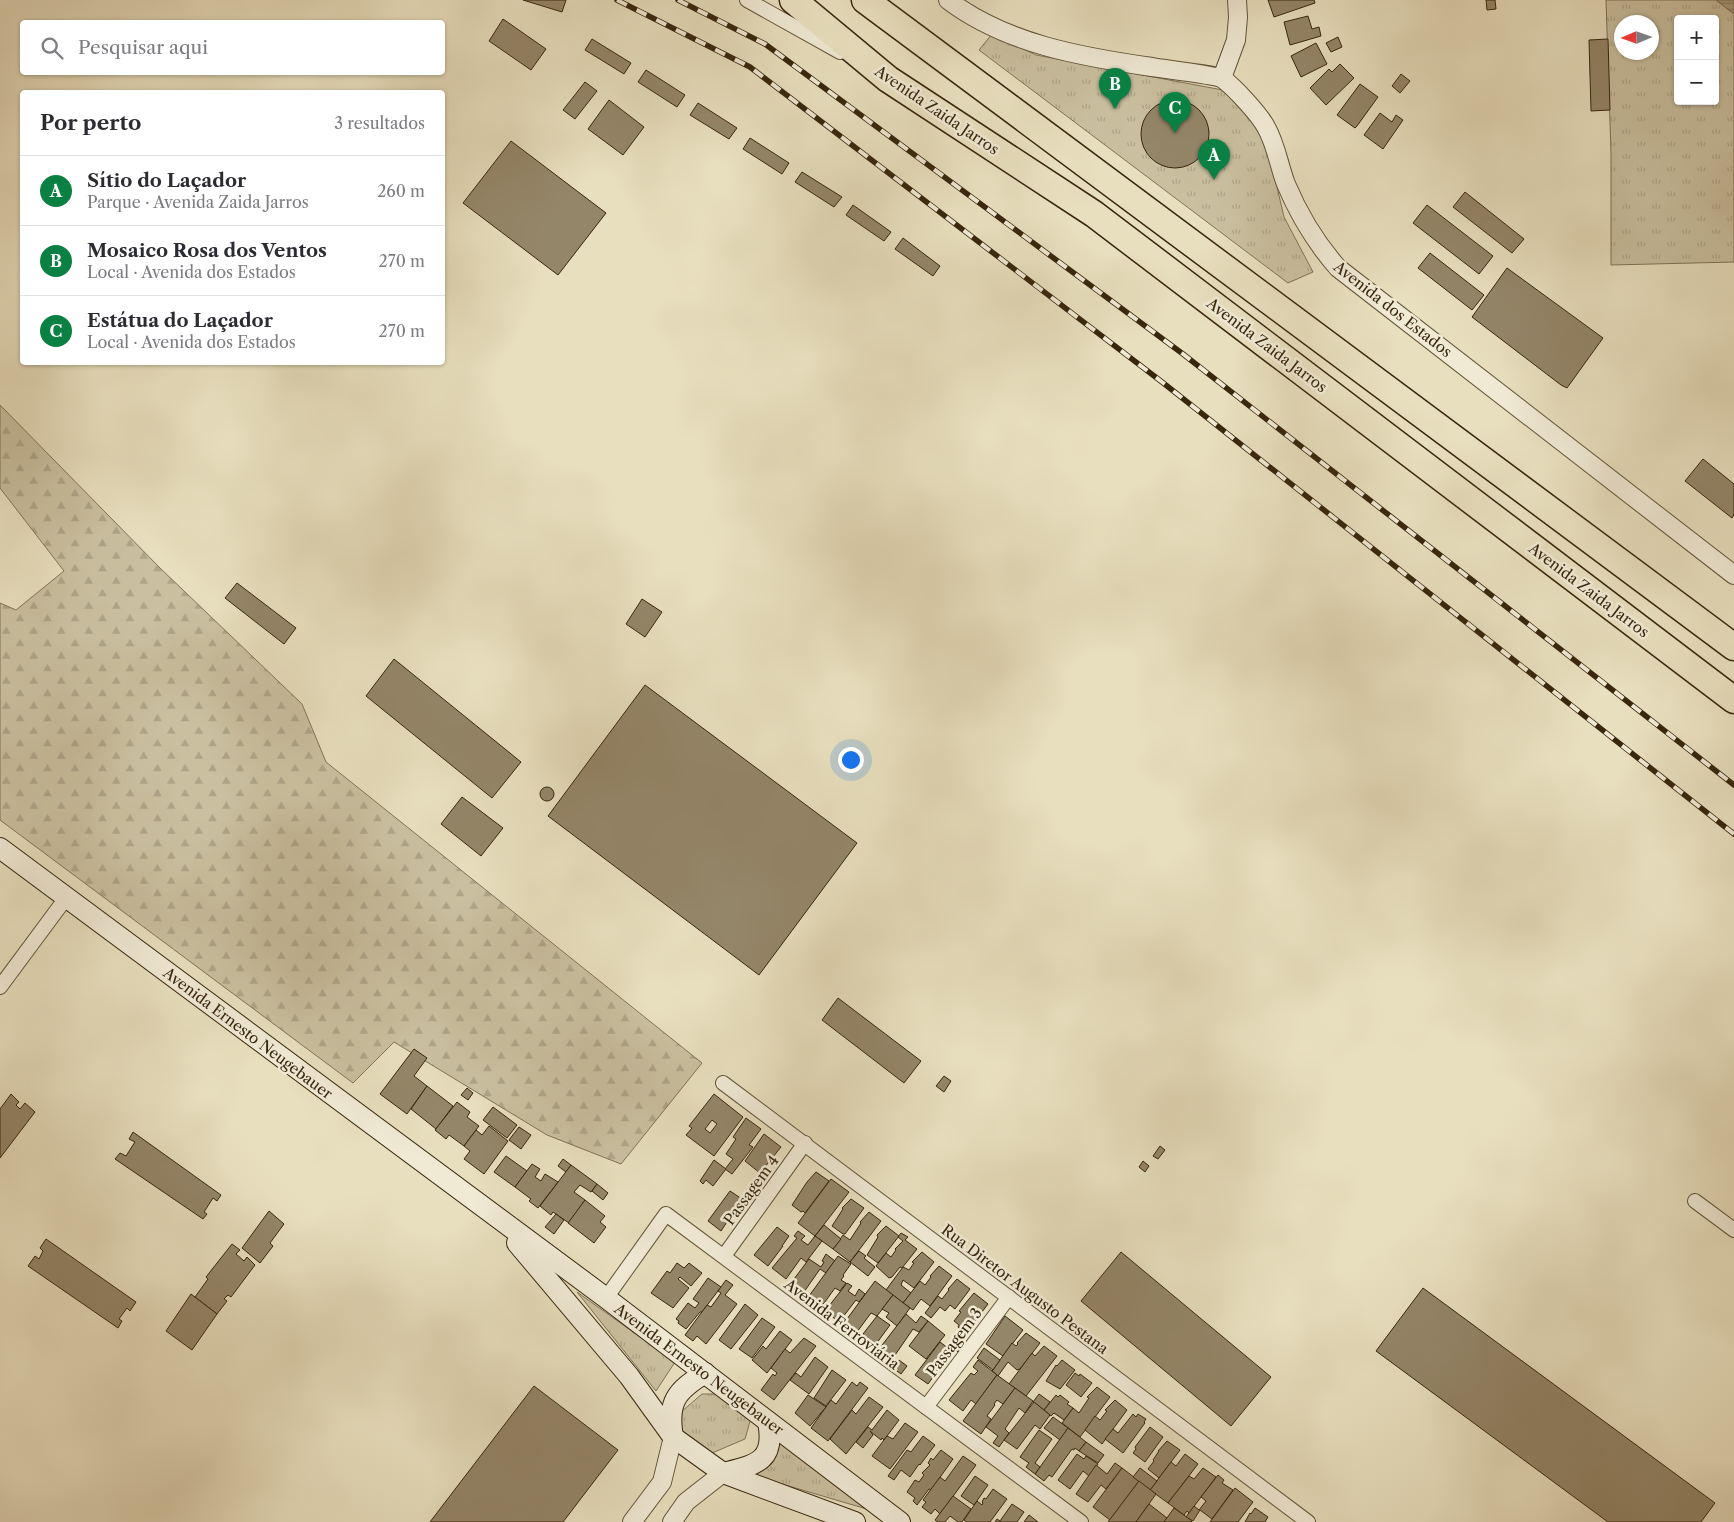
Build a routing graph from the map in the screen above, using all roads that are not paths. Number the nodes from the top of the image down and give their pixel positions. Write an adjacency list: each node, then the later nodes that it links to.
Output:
1 (747, 0): 8 (street)
2 (774, 0): 8 (highway)
3 (793, 0): 8 (highway, Avenida Zaida Jarros)
4 (865, 0): 10 (highway)
5 (948, 0): 7 (street)
6 (1237, 0): 7 (street)
7 (1222, 78): 9 (street, Avenida dos Estados)
8 (888, 79): 11 (highway, Avenida Zaida Jarros)
9 (1734, 575)
10 (1734, 647)
11 (1734, 700)
12 (0, 848): 13 (main road, Avenida Ernesto Neugebauer)
13 (66, 898): 14 (street); 18 (main road, Avenida Ernesto Neugebauer)
14 (0, 987)
15 (723, 1083): 16 (street, Rua Diretor Augusto Pestana)
16 (805, 1143): 20 (street, Passagem 4); 21 (street, Rua Diretor Augusto Pestana)
17 (1695, 1201): 19 (street)
18 (497, 1218): 22 (main road, Avenida Ernesto Neugebauer); 26 (main road, Avenida Ernesto Neugebauer)
19 (1734, 1230)
20 (724, 1256): 22 (street, Avenida Ferroviária); 24 (street, Avenida Ferroviária)
21 (1009, 1297): 24 (street, Passagem 3); 33 (street, Rua Diretor Augusto Pestana)
22 (606, 1298): 23 (main road, Avenida Ernesto Neugebauer)
23 (705, 1372): 25 (main road, Avenida Ernesto Neugebauer); 26 (main road)
24 (926, 1407): 32 (street, Avenida Ferroviária)
25 (768, 1422): 27 (main road); 31 (main road, Avenida Ernesto Neugebauer)
26 (673, 1437): 27 (main road, Avenida Ernesto Neugebauer); 28 (street)
27 (723, 1473): 29 (street); 30 (main road, Avenida Ernesto Neugebauer)
28 (632, 1522)
29 (672, 1522)
30 (855, 1522)
31 (900, 1522)
32 (1081, 1522)
33 (1308, 1522)

